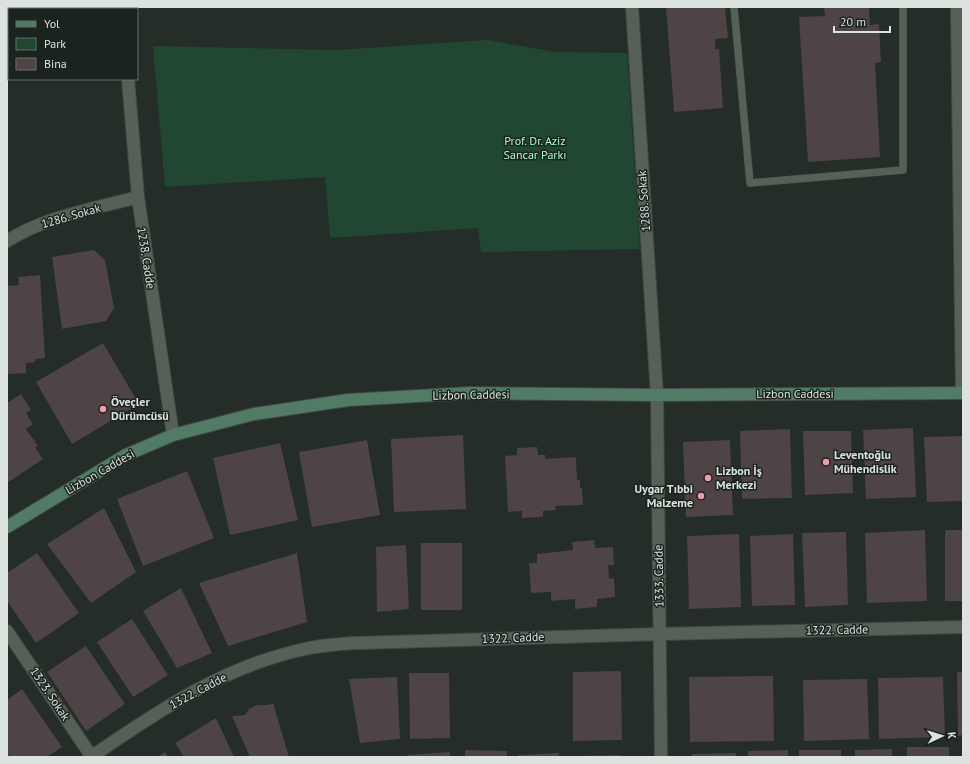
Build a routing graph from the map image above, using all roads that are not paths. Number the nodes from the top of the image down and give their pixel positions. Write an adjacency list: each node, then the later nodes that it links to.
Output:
1 (632, 7): 9 (street, 1288. Sokak)
2 (734, 7): 3 (lane)
3 (903, 7)
4 (957, 7): 8 (street)
5 (128, 80): 6 (street, 1238. Cadde)
6 (138, 197): 7 (street, 1286. Sokak); 10 (street, 1238. Cadde)
7 (7, 241)
8 (962, 393): 9 (main road, Lizbon Caddesi)
9 (657, 395): 10 (main road, Lizbon Caddesi); 14 (street, 1333. Cadde)
10 (173, 435): 11 (main road, Lizbon Caddesi)
11 (7, 526)
12 (963, 627): 14 (street, 1322. Cadde)
13 (7, 631): 15 (street, 1323. Sokak)
14 (660, 634): 15 (street, 1322. Cadde); 16 (street, 1333. Cadde)
15 (92, 757)
16 (661, 757)

